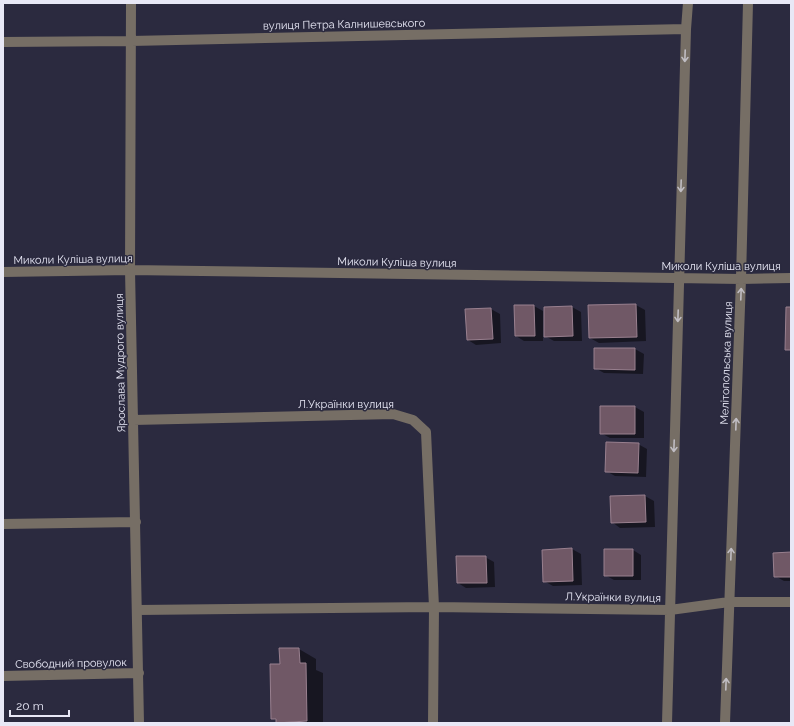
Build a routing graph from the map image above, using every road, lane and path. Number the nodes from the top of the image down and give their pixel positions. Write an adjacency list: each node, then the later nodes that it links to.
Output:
1 (131, 3): 5 (street, Ярослава Мудрого вулиця)
2 (688, 3): 4 (street)
3 (748, 3): 11 (street, Мелітопольська вулиця)
4 (686, 29): 5 (street, вулиця Петра Калнишевського); 9 (street, one-way to 9)
5 (131, 41): 6 (street, вулиця Петра Калнишевського); 7 (street, Ярослава Мудрого вулиця)
6 (3, 42)
7 (130, 270): 8 (street, Миколи Куліша вулиця); 9 (street, Миколи Куліша вулиця); 12 (street, Ярослава Мудрого вулиця)
8 (3, 272)
9 (679, 278): 11 (street, Миколи Куліша вулиця); 19 (street, one-way to 19)
10 (791, 278): 11 (street, Миколи Куліша вулиця)
11 (741, 279): 15 (street, Мелітопольська вулиця, one-way to 11)
12 (133, 420): 13 (street, Ярослава Мудрого вулиця); 17 (street, Л.Українки вулиця)
13 (136, 522): 14 (street); 18 (street, Ярослава Мудрого вулиця)
14 (3, 524)
15 (729, 602): 16 (street, Л.Українки вулиця); 19 (street, Л.Українки вулиця); 25 (street, Мелітопольська вулиця, one-way to 15)
16 (791, 602)
17 (434, 607): 18 (street, Л.Українки вулиця); 19 (street, Л.Українки вулиця); 23 (street, Л.Українки вулиця)
18 (138, 610): 20 (street, Ярослава Мудрого вулиця)
19 (670, 610): 24 (street)
20 (139, 673): 21 (street, Свободний провулок); 22 (street, Ярослава Мудрого вулиця)
21 (3, 676)
22 (139, 723)
23 (433, 723)
24 (667, 723)
25 (725, 723)

